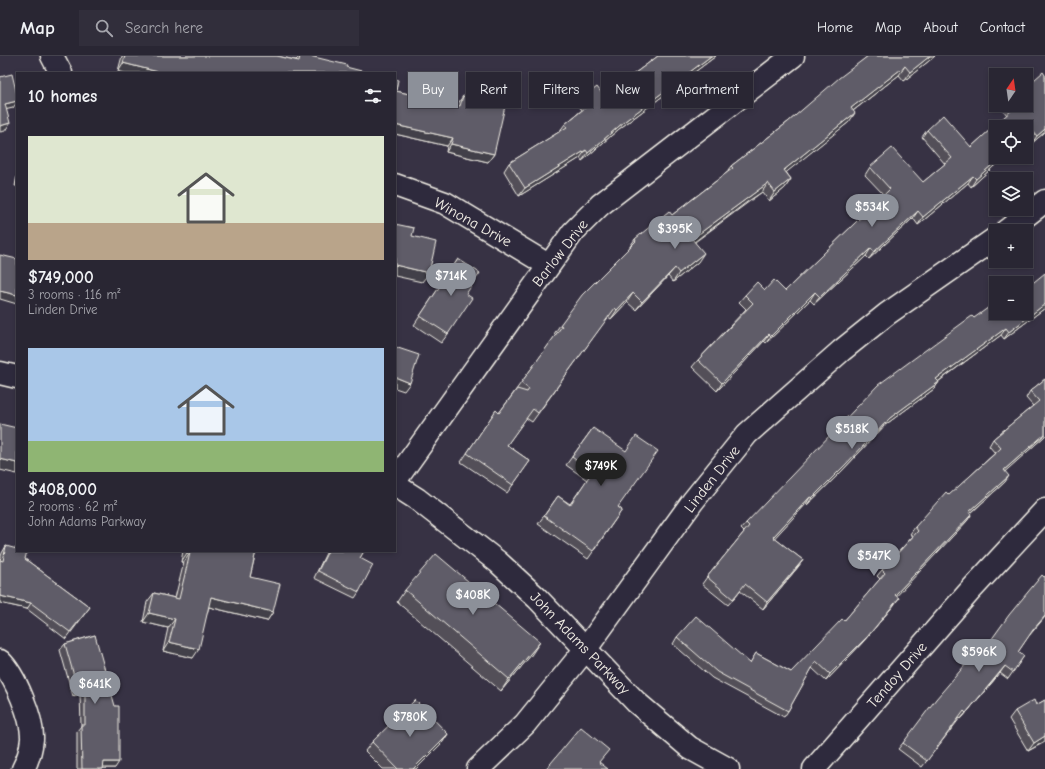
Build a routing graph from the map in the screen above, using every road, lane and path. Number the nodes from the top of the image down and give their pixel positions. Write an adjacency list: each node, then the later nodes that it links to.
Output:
1 (52, 56): 3 (street)
2 (793, 56): 8 (street, Barlow Drive)
3 (60, 72)
4 (396, 185): 8 (street, Winona Drive)
5 (1045, 201): 6 (street)
6 (1015, 224)
7 (989, 243): 14 (street, Linden Drive)
8 (548, 265): 11 (street, Barlow Drive)
9 (0, 373): 10 (street)
10 (16, 377)
11 (396, 481)
12 (396, 486): 14 (street, John Adams Parkway)
13 (1045, 510): 19 (street, Tendoy Drive)
14 (585, 650): 17 (street, Linden Drive); 18 (street, John Adams Parkway)
15 (0, 661): 16 (street)
16 (23, 769)
17 (478, 769)
18 (728, 769)
19 (814, 769)

